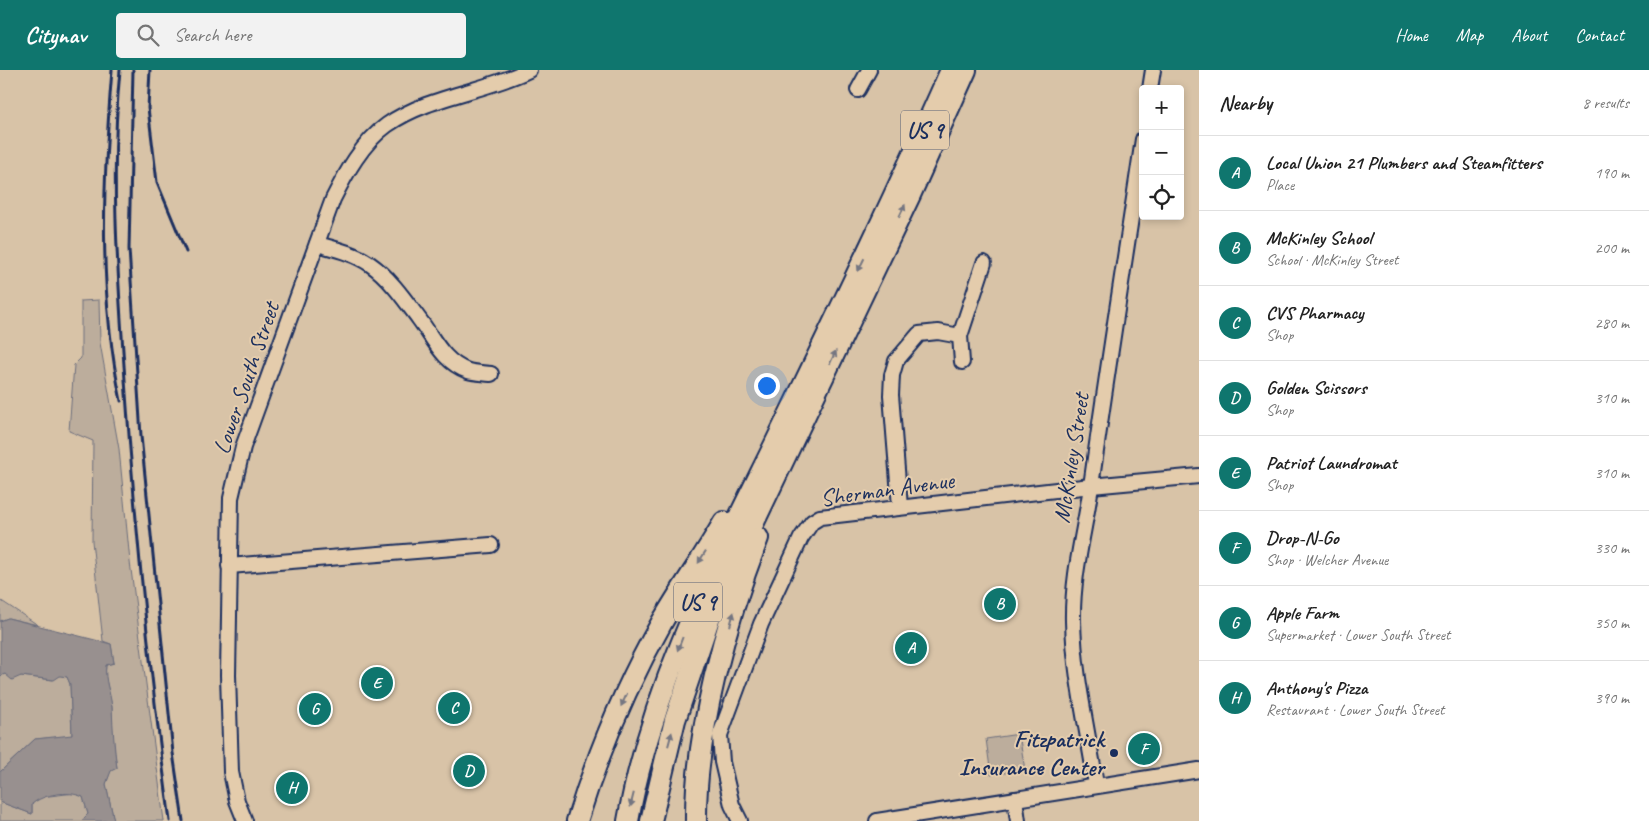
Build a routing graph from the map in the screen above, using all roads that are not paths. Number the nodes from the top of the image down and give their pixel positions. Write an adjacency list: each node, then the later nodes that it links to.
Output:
1 (529, 70): 13 (street, Lower South Street)
2 (869, 70): 9 (street)
3 (943, 70): 12 (highway)
4 (951, 70): 12 (highway, US 9)
5 (966, 70): 10 (highway, US 9)
6 (973, 70): 10 (highway)
7 (1153, 70): 8 (street)
8 (1151, 85)
9 (858, 90)
10 (934, 144): 18 (highway, US 9, one-way to 10)
11 (1139, 164): 20 (street, McKinley Street)
12 (897, 189): 18 (highway, US 9, one-way to 18)
13 (317, 244): 17 (street); 23 (street, Lower South Street)
14 (984, 263): 15 (street)
15 (960, 336): 16 (street); 21 (street)
16 (962, 362)
17 (491, 374)
18 (805, 398): 28 (highway, one-way to 28); 29 (highway, US 9, one-way to 29); 30 (highway, US 9, one-way to 18); 31 (highway, one-way to 18)
19 (1199, 476): 20 (street, Sherman Avenue)
20 (1091, 486): 21 (street, Sherman Avenue); 25 (street, McKinley Street)
21 (900, 507): 32 (street, Sherman Avenue)
22 (491, 545): 23 (street)
23 (229, 566): 27 (street, Lower South Street)
24 (1199, 770): 25 (street)
25 (1096, 785): 26 (street)
26 (1015, 799): 33 (street); 34 (street)
27 (244, 821)
28 (578, 821)
29 (628, 821)
30 (651, 821)
31 (696, 821)
32 (740, 821)
33 (877, 821)
34 (1018, 821)

